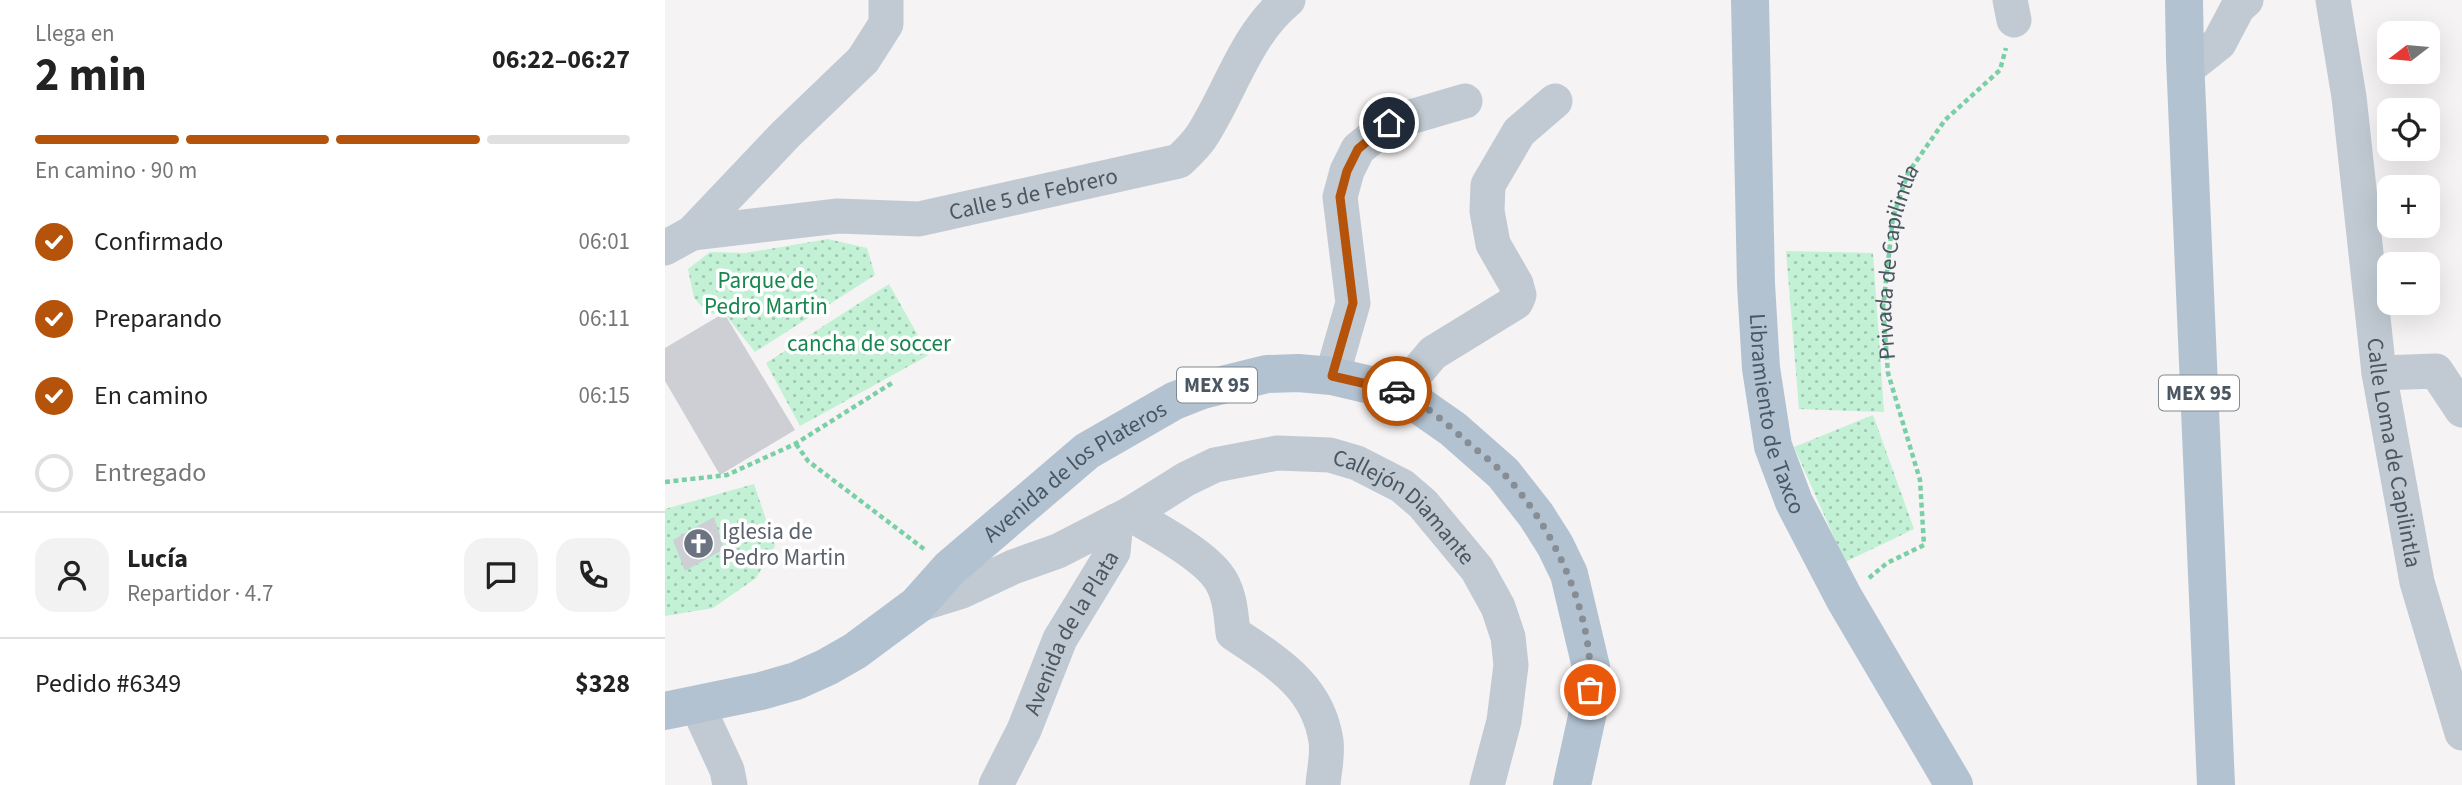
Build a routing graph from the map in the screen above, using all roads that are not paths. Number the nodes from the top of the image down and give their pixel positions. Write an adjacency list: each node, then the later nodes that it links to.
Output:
1 (886, 0): 10 (street, Calle 5 de Febrero)
2 (1288, 0): 10 (street, Calle 5 de Febrero)
3 (1750, 0): 24 (main road, Libramiento de Taxco)
4 (2184, 0): 7 (main road, MEX 95)
5 (2246, 0): 7 (street)
6 (2333, 0): 11 (street, Calle Loma de Capilintla)
7 (2185, 70): 25 (main road, MEX 95)
8 (1465, 101): 12 (street)
9 (1555, 101): 13 (street)
10 (678, 240)
11 (2379, 373): 14 (street); 18 (street, Calle Loma de Capilintla)
12 (1332, 376): 13 (main road, Avenida de los Plateros / MEX 95); 16 (main road, Avenida de los Plateros / MEX 95)
13 (1400, 392): 23 (main road, Avenida de los Plateros / MEX 95)
14 (2462, 410)
15 (1123, 517): 16 (street, Avenida de la Plata); 20 (street, Avenida de la Plata); 21 (street); 22 (street, Callejón Diamante)
16 (918, 605): 17 (main road, Avenida de los Plateros / MEX 95)
17 (681, 708): 19 (street)
18 (2462, 733)
19 (730, 785)
20 (996, 785)
21 (1323, 785)
22 (1487, 785)
23 (1572, 785)
24 (1954, 785)
25 (2216, 785)

